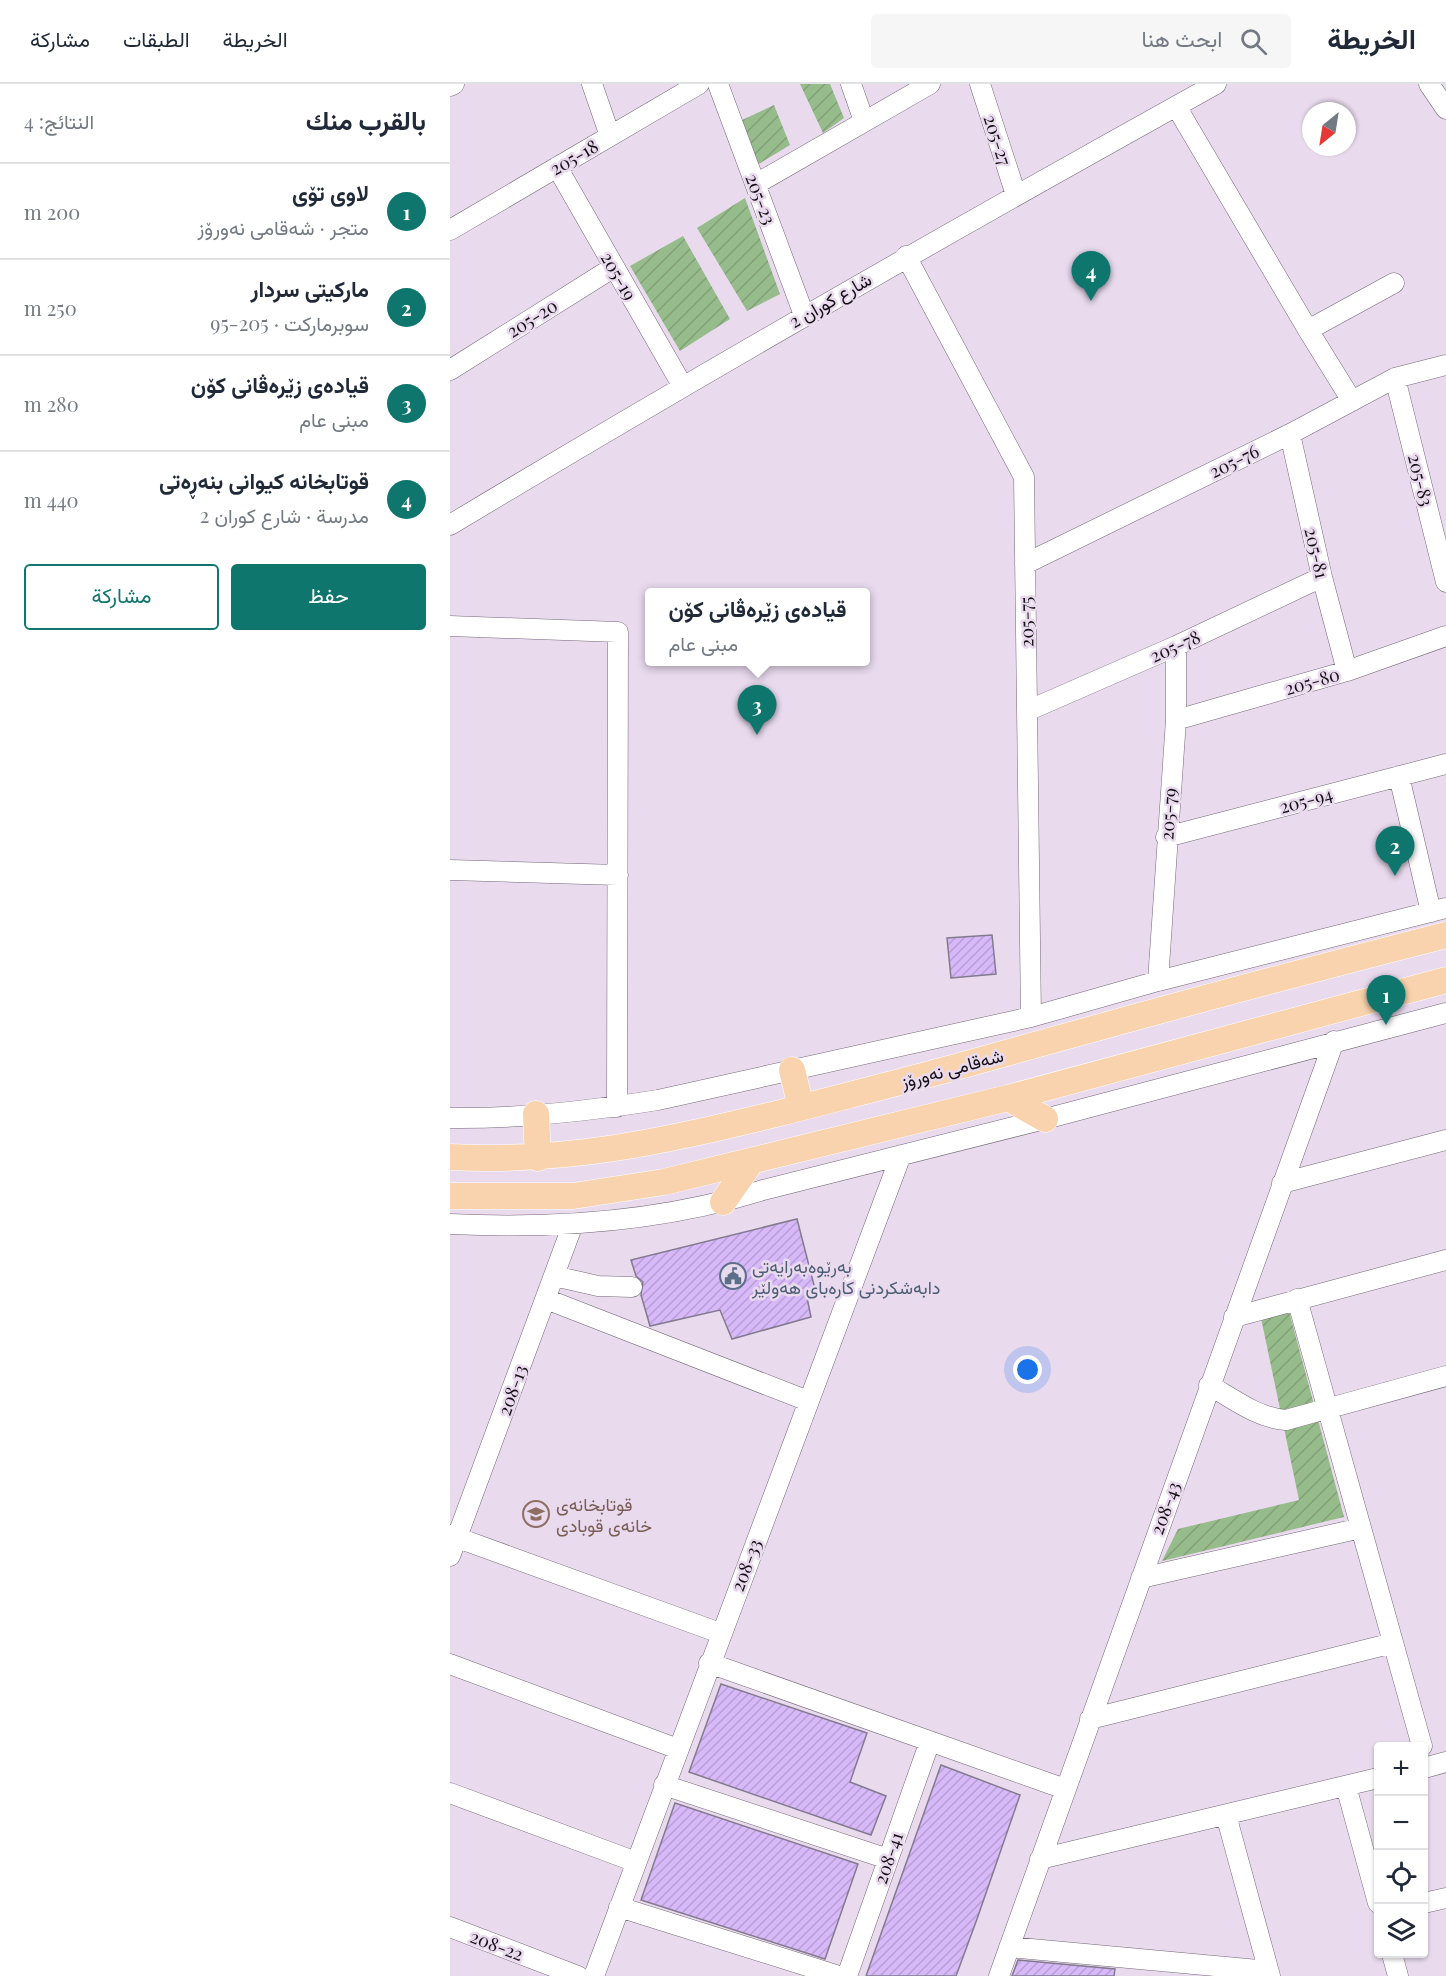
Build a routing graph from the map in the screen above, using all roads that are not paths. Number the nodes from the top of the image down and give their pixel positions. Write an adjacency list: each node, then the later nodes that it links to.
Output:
1 (454, 84): 10 (street)
2 (592, 84): 14 (street)
3 (699, 84): 14 (street, 205-18)
4 (718, 84): 16 (street, 205-23)
5 (851, 84): 13 (street)
6 (930, 84): 13 (street)
7 (980, 84): 17 (street, 205-27)
8 (1216, 84): 11 (street, شارع كوران 2)
9 (1429, 84): 12 (street)
10 (450, 86)
11 (1176, 106): 17 (street, شارع كوران 2); 23 (street)
12 (1446, 109)
13 (864, 121): 16 (street)
14 (610, 136): 15 (street, 205-18)
15 (557, 167): 18 (street, 205-18); 20 (street, 205-19)
16 (756, 184): 22 (street, 205-23)
17 (1016, 195): 19 (street, شارع كوران 2)
18 (450, 230)
19 (906, 256): 22 (street, شارع كوران 2); 31 (street, 205-75)
20 (614, 267): 25 (street, 205-20); 27 (street, 205-19)
21 (1394, 283): 23 (street)
22 (804, 315): 27 (street, شارع كوران 2)
23 (1308, 330): 28 (street)
24 (1446, 365): 26 (street, 205-76)
25 (450, 370)
26 (1395, 378): 28 (street, 205-76); 33 (street, 205-83)
27 (682, 385): 30 (street, شارع كوران 2)
28 (1352, 401): 29 (street, 205-76)
29 (1290, 434): 31 (street, 205-76); 32 (street, 205-81)
30 (450, 525)
31 (1025, 564): 38 (street, 205-75)
32 (1322, 577): 36 (street, 205-78); 37 (street, 205-81)
33 (1446, 582)
34 (450, 626): 44 (street)
35 (1446, 636): 37 (street, 205-80)
36 (1176, 646): 38 (street, 205-78); 39 (street, 205-79)
37 (1347, 671): 39 (street, 205-80)
38 (1027, 711): 50 (street, 205-75)
39 (1176, 720): 42 (street, 205-79)
40 (1446, 764): 41 (street, 205-94)
41 (1400, 776): 42 (street, 205-94); 45 (street)
42 (1166, 837): 47 (street, 205-79)
43 (450, 870): 44 (street)
44 (618, 875): 55 (street)
45 (1439, 910): 47 (street)
46 (1446, 935): 53 (main road, شەقامی نەورۆز)
47 (1158, 981): 50 (street)
48 (1446, 981): 54 (main road)
49 (1446, 1013): 51 (street)
50 (1031, 1017): 52 (street)
51 (1334, 1041): 60 (street); 66 (street, 208-43)
52 (787, 1071): 55 (street); 56 (main road)
53 (912, 1079): 56 (main road, شەقامی نەورۆز); 59 (main road)
54 (1008, 1098): 59 (main road); 60 (main road)
55 (617, 1107): 57 (street)
56 (801, 1107): 64 (main road, شەقامی نەورۆز)
57 (536, 1114): 58 (street); 64 (main road)
58 (450, 1118)
59 (922, 1119): 65 (main road)
60 (1045, 1119): 62 (street)
61 (1446, 1140): 66 (street)
62 (901, 1155): 68 (street); 79 (street, 208-33)
63 (450, 1156): 64 (main road, شەقامی نەورۆز)
64 (538, 1158)
65 (751, 1162): 67 (main road); 68 (main road)
66 (1281, 1183): 76 (street, 208-43)
67 (450, 1196)
68 (723, 1202): 70 (street)
69 (450, 1224): 70 (street)
70 (573, 1224): 72 (street, 208-13)
71 (1446, 1260): 75 (street)
72 (554, 1276): 73 (street); 74 (street, 208-13)
73 (632, 1287)
74 (546, 1299): 79 (street); 82 (street, 208-13)
75 (1297, 1299): 76 (street); 80 (street)
76 (1234, 1317): 78 (street, 208-43)
77 (1446, 1377): 80 (street)
78 (1209, 1385): 80 (street); 83 (street, 208-43)
79 (808, 1401): 84 (street, 208-33)
80 (1327, 1410): 81 (street)
81 (1361, 1528): 83 (street); 85 (street)
82 (452, 1543): 84 (street)
83 (1141, 1578): 88 (street, 208-43)
84 (720, 1633): 86 (street, 208-33)
85 (1393, 1643): 88 (street); 90 (street)
86 (710, 1663): 89 (street); 91 (street, 208-33)
87 (450, 1664): 91 (street)
88 (1090, 1719): 95 (street, 208-43)
89 (930, 1741): 95 (street); 98 (street, 208-41)
90 (1421, 1742)
91 (678, 1749): 93 (street, 208-33)
92 (1374, 1779): 94 (street)
93 (664, 1785): 98 (street); 100 (street, 208-33)
94 (1346, 1786): 97 (street); 101 (street)
95 (1065, 1789): 99 (street, 208-43)
96 (450, 1793): 100 (street)
97 (1226, 1815): 99 (street); 108 (street)
98 (888, 1859): 112 (street, 208-41)
99 (1040, 1859): 106 (street, 208-43)
100 (636, 1862): 104 (street, 208-33)
101 (1374, 1888)
102 (1446, 1898): 103 (street)
103 (1428, 1902)
104 (619, 1907): 110 (street, 208-33); 111 (street)
105 (450, 1927): 109 (street, 208-22)
106 (1009, 1947): 108 (street); 113 (street, 208-43)
107 (1393, 1958): 114 (street)
108 (1269, 1974)
109 (578, 1976)
110 (594, 1976)
111 (839, 1976)
112 (847, 1976)
113 (999, 1976)
114 (1398, 1976)

